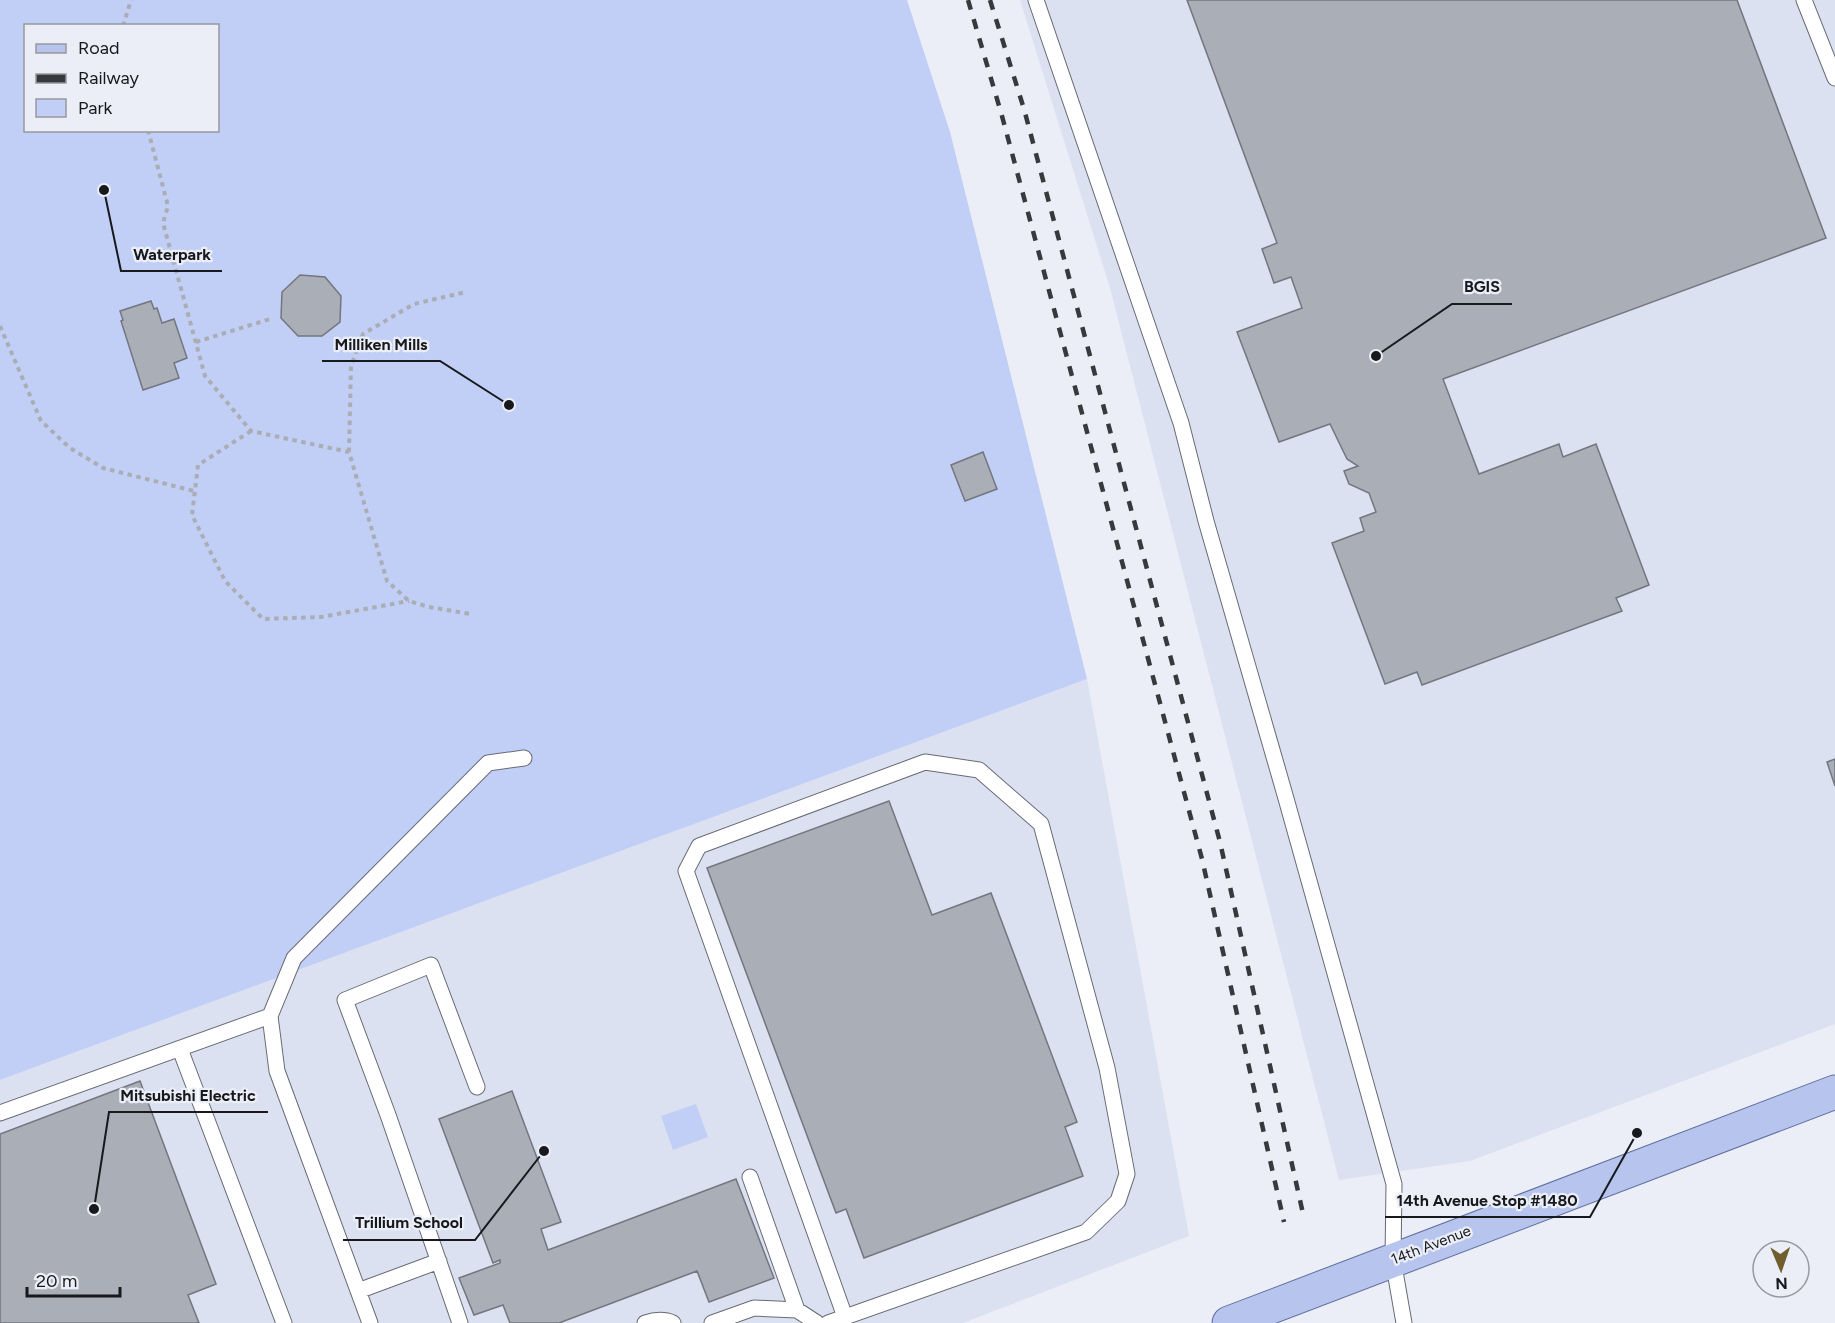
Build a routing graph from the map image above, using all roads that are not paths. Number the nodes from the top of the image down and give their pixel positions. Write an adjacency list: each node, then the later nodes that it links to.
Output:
1 (1036, 0): 11 (lane)
2 (1804, 0): 3 (lane)
3 (1835, 78)
4 (524, 758): 5 (lane)
5 (270, 1016): 6 (lane); 13 (lane)
6 (180, 1048): 9 (lane); 16 (lane)
7 (477, 1088): 12 (lane)
8 (1835, 1092): 11 (main road, 14th Avenue)
9 (0, 1113)
10 (750, 1178): 14 (lane)
11 (1394, 1260): 24 (main road, 14th Avenue); 25 (lane)
12 (439, 1261): 13 (lane); 18 (lane)
13 (358, 1291): 17 (lane)
14 (797, 1310): 21 (lane); 22 (lane)
15 (844, 1317): 15 (lane); 23 (lane)
16 (284, 1323)
17 (370, 1323)
18 (460, 1323)
19 (645, 1323): 20 (lane)
20 (673, 1323)
21 (712, 1323)
22 (817, 1323)
23 (828, 1323)
24 (1229, 1323)
25 (1404, 1323)

